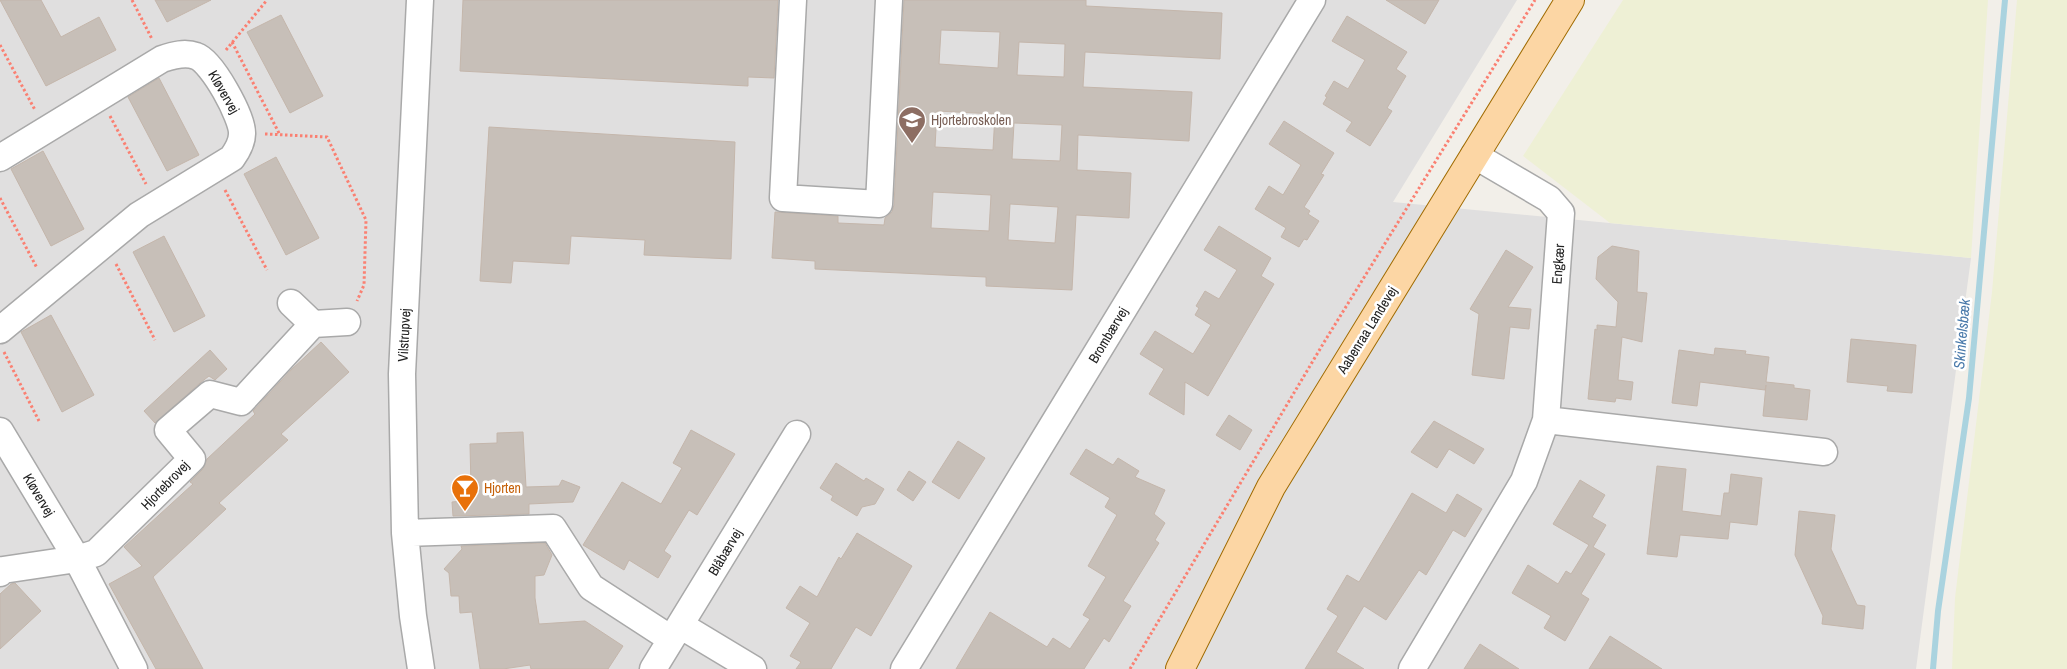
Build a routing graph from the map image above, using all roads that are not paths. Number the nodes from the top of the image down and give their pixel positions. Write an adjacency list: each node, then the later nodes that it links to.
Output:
1 (420, 0): 16 (street, Vilstrupvej)
2 (793, 0): 3 (street)
3 (889, 0)
4 (1312, 0): 24 (street, Brombærvej)
5 (1570, 0): 6 (main road, Aabenraa Landevej)
6 (1474, 155): 12 (street, Engkær); 25 (main road, Aabenraa Landevej)
7 (0, 158): 11 (street, Kløvervej)
8 (291, 303): 10 (street)
9 (347, 322): 10 (street)
10 (314, 324): 17 (street, Hjortebrovej)
11 (0, 330)
12 (1546, 420): 15 (street); 26 (street, Engkær)
13 (0, 431): 17 (street, Kløvervej)
14 (797, 434): 19 (street, Blåbærvej)
15 (1824, 452)
16 (405, 533): 19 (street); 21 (street, Vilstrupvej)
17 (78, 558): 18 (street, Hjortebrovej); 20 (street)
18 (0, 573)
19 (676, 632): 22 (street, Blåbærvej); 23 (street)
20 (134, 669)
21 (422, 669)
22 (653, 669)
23 (753, 669)
24 (904, 669)
25 (1180, 669)
26 (1413, 669)

